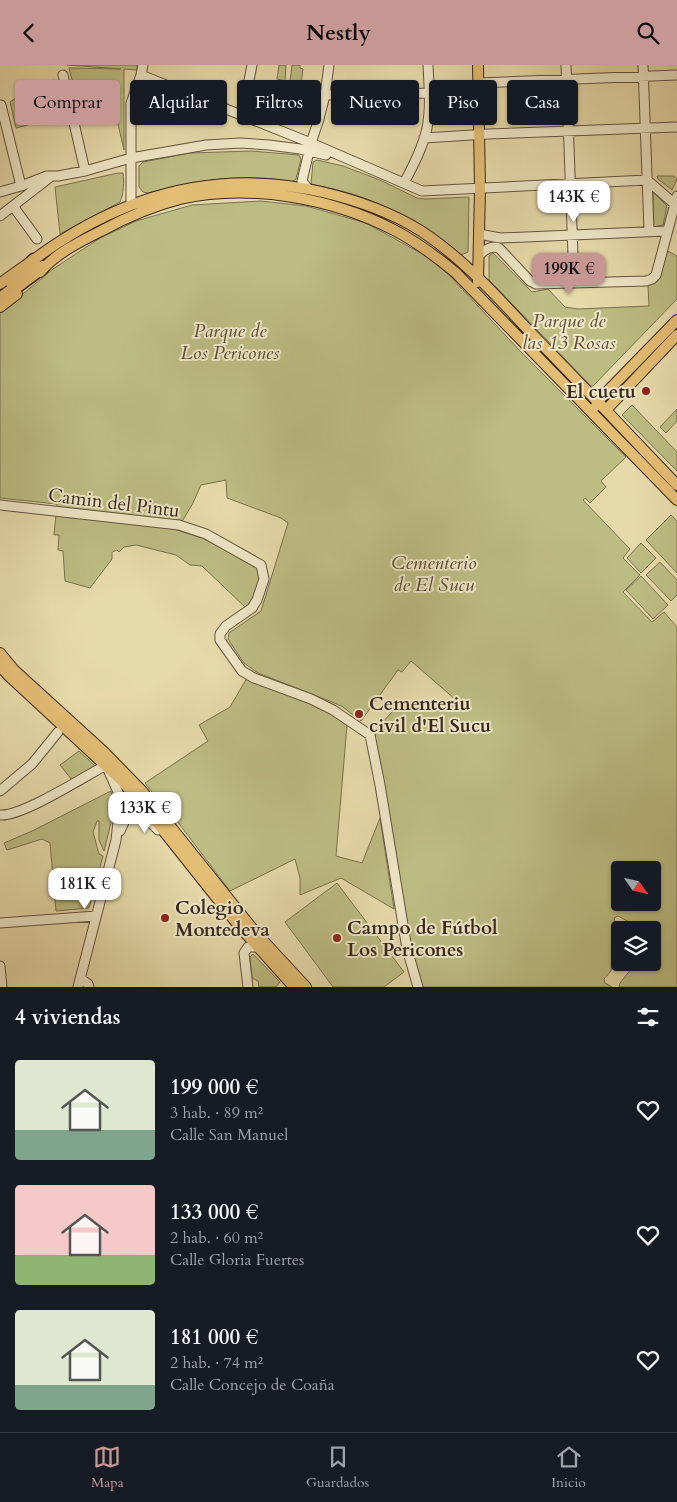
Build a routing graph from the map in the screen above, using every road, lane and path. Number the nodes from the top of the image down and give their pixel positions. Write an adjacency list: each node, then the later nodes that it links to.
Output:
1 (143, 65): 9 (street)
2 (252, 65): 12 (street)
3 (329, 65): 16 (street)
4 (428, 65): 15 (street)
5 (478, 65): 13 (main road)
6 (566, 65): 14 (street)
7 (642, 65): 11 (street)
8 (63, 75): 32 (street)
9 (141, 75): 19 (street); 31 (street)
10 (677, 75): 11 (street)
11 (643, 76): 14 (street); 24 (street)
12 (249, 80)
13 (478, 80)
14 (566, 80)
15 (429, 93): 16 (street)
16 (325, 95): 30 (street)
17 (2, 105): 37 (street)
18 (429, 113): 28 (street)
19 (237, 114)
20 (266, 125): 26 (street)
21 (479, 125): 27 (main road)
22 (568, 125): 25 (street)
23 (677, 127): 24 (street)
24 (645, 129): 25 (street); 34 (street)
25 (568, 132): 27 (street); 36 (street)
26 (291, 135): 29 (street); 30 (street)
27 (479, 135): 28 (street); 39 (main road)
28 (424, 138): 35 (street)
29 (285, 147): 30 (street); 31 (street)
30 (310, 147): 35 (street); 38 (street)
31 (131, 158): 32 (street); 43 (street)
32 (85, 171): 33 (street)
33 (50, 176): 37 (street); 44 (street)
34 (647, 180): 36 (street); 42 (street); 46 (street)
35 (404, 183): 39 (street)
36 (570, 183): 39 (street); 49 (street)
37 (21, 186): 40 (street)
38 (304, 186): 41 (street); 43 (main road); 54 (main road)
39 (480, 189): 48 (main road)
40 (0, 191)
41 (298, 198): 55 (main road); 61 (main road)
42 (676, 202): 47 (street)
43 (130, 204): 55 (main road)
44 (13, 206): 45 (street); 51 (street)
45 (0, 216)
46 (649, 231): 47 (street); 49 (street)
47 (667, 231): 57 (street)
48 (479, 234): 50 (street); 53 (main road)
49 (572, 235): 50 (street); 57 (street)
50 (500, 238): 52 (street)
51 (37, 239)
52 (499, 247): 53 (street); 57 (street)
53 (479, 255): 54 (main road); 56 (main road)
54 (461, 262): 56 (main road)
55 (39, 263): 58 (main road); 59 (highway); 60 (highway); 62 (main road)
56 (478, 277): 61 (main road); 65 (main road)
57 (574, 282)
58 (0, 285)
59 (0, 294)
60 (0, 299)
61 (483, 300): 65 (main road)
62 (0, 307)
63 (677, 320): 65 (main road)
64 (677, 335): 65 (main road)
65 (597, 410): 66 (main road); 67 (main road)
66 (677, 485)
67 (676, 498)
68 (0, 505): 90 (street, Camin del Pintu)
69 (0, 653): 73 (main road)
70 (0, 666): 72 (main road)
71 (58, 733): 74 (street)
72 (106, 765): 75 (main road); 76 (street); 78 (street)
73 (133, 781): 75 (street); 89 (main road)
74 (0, 791)
75 (132, 793): 77 (street); 79 (main road)
76 (0, 815)
77 (123, 822): 78 (street); 79 (street)
78 (116, 840): 80 (street)
79 (178, 848): 82 (main road)
80 (96, 916): 81 (street); 84 (street)
81 (0, 923)
82 (256, 947): 87 (street); 88 (main road)
83 (0, 967): 85 (street)
84 (79, 983): 86 (street)
85 (2, 987)
86 (89, 987)
87 (248, 987)
88 (294, 987)
89 (306, 987)
90 (418, 987)

